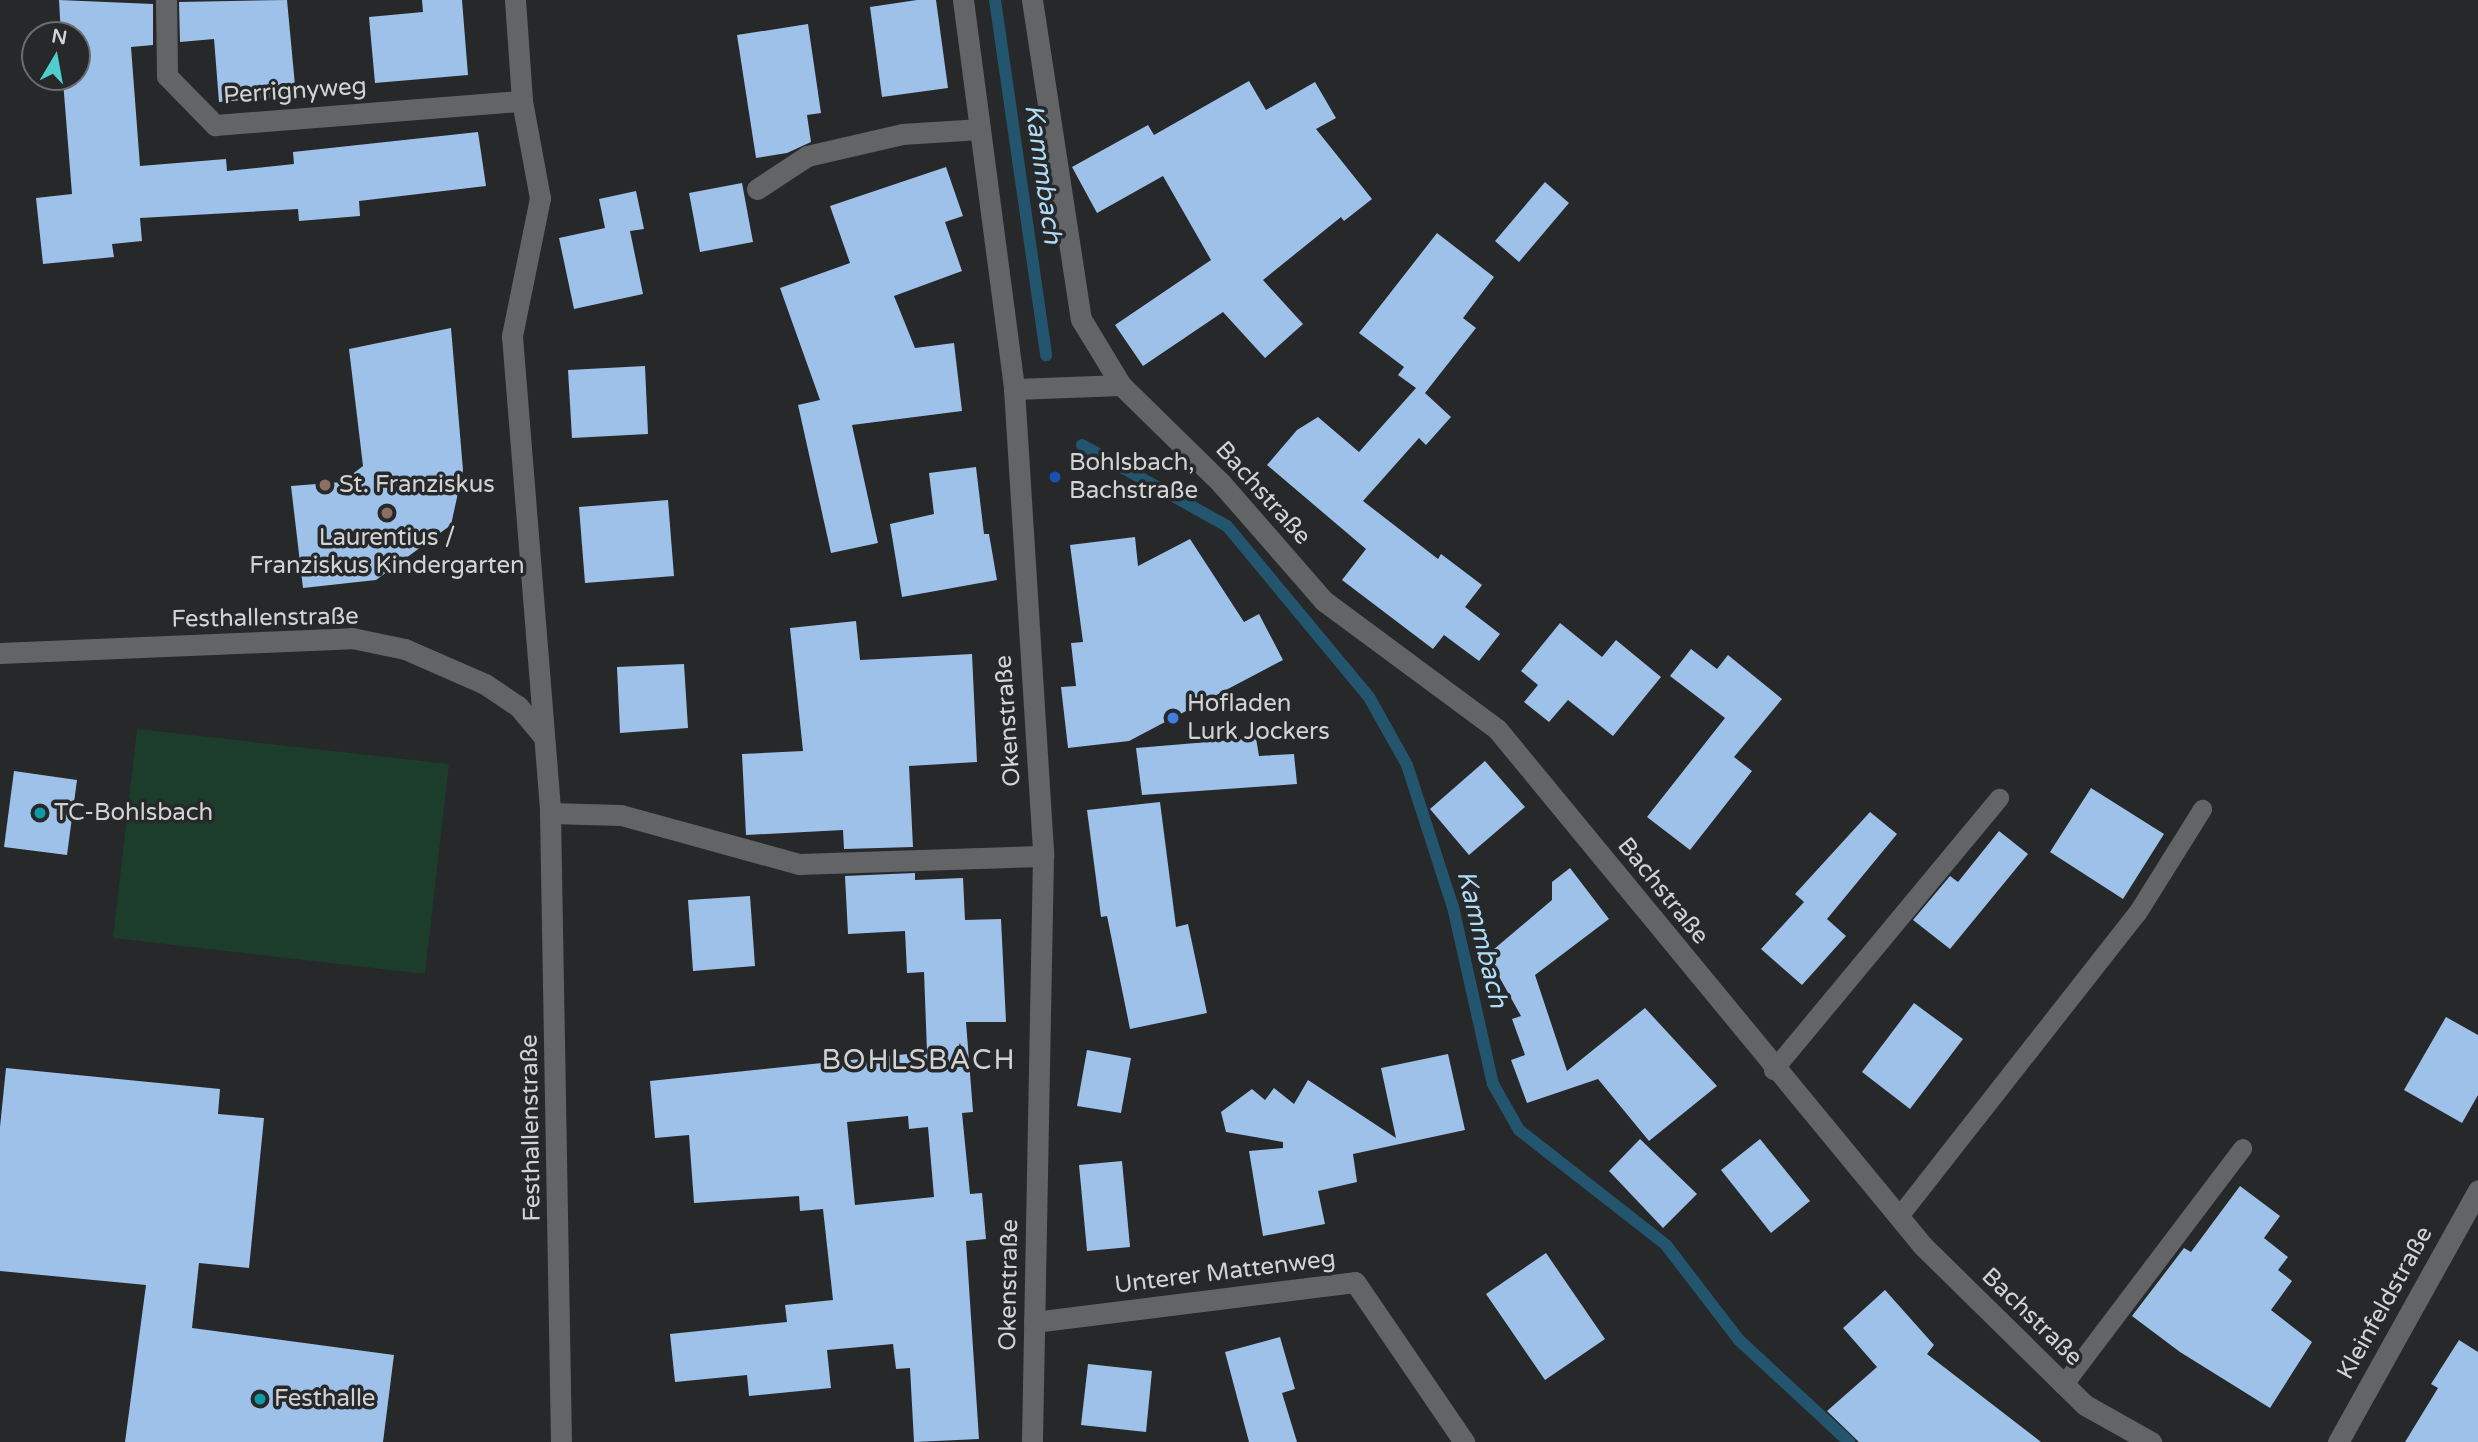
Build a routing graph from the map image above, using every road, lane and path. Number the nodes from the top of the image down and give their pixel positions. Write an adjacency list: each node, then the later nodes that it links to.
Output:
1 (166, 0): 5 (street, Perrignyweg)
2 (515, 0): 5 (street)
3 (963, 0): 6 (street, Okenstraße)
4 (1032, 0): 8 (street, Bachstraße)
5 (522, 101): 11 (street, Festhallenstraße)
6 (980, 129): 7 (street); 9 (street, Okenstraße)
7 (757, 189)
8 (1121, 385): 9 (street); 16 (street, Bachstraße)
9 (1014, 389): 15 (street, Okenstraße)
10 (0, 653): 11 (street, Festhallenstraße)
11 (544, 737): 14 (street, Festhallenstraße)
12 (1999, 798): 16 (lane)
13 (2202, 809): 19 (lane)
14 (551, 813): 15 (street); 22 (street, Festhallenstraße)
15 (1043, 856): 20 (street, Okenstraße)
16 (1773, 1070): 19 (street, Bachstraße)
17 (2242, 1148): 21 (lane)
18 (2478, 1190): 26 (street, Kleinfeldstraße)
19 (1899, 1216): 21 (street, Bachstraße)
20 (1034, 1322): 23 (street, Okenstraße); 24 (street, Unterer Mattenweg)
21 (2063, 1385): 25 (street, Bachstraße)
22 (561, 1442)
23 (1032, 1442)
24 (1464, 1442)
25 (2151, 1442)
26 (2337, 1442)

